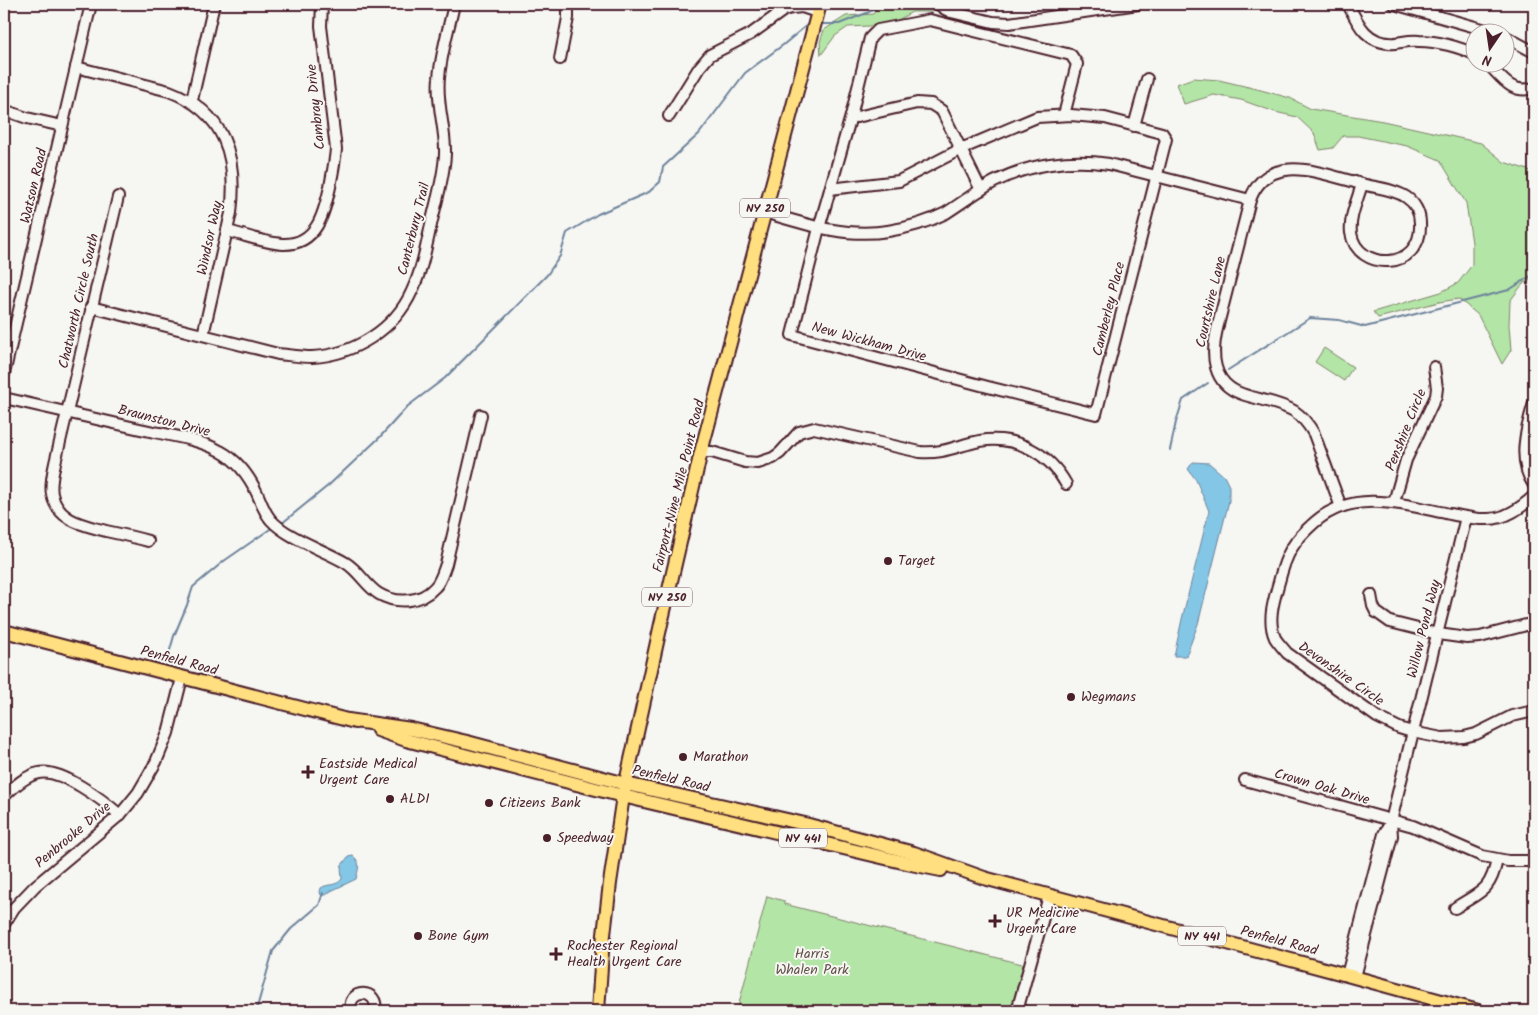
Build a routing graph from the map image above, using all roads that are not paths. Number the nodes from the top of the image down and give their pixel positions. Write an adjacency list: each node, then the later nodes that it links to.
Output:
1 (91, 4): 16 (street, Watson Road)
2 (214, 4): 20 (street)
3 (322, 4): 36 (street, Cambray Drive)
4 (454, 4): 38 (street, Canterbury Trail)
5 (568, 4): 15 (street)
6 (938, 4): 7 (street)
7 (1138, 4)
8 (1348, 4): 13 (street)
9 (1394, 4): 11 (street)
10 (819, 8): 23 (street); 34 (main road, Fairport-Nine Mile Point Road / NY 250)
11 (1466, 24)
12 (1516, 43): 14 (street)
13 (1466, 51)
14 (1534, 52)
15 (560, 59)
16 (76, 67): 20 (street, Windsor Way); 25 (street, Watson Road)
17 (1495, 72): 19 (street)
18 (1147, 79): 26 (street)
19 (1534, 88)
20 (192, 100): 36 (street, Windsor Way)
21 (4, 110): 25 (street)
22 (1064, 115): 24 (street, New Wickham Drive); 26 (street, Camberley Place); 27 (street, Camberley Place)
23 (669, 116)
24 (851, 116): 27 (street); 30 (street, New Wickham Drive)
25 (62, 126): 40 (street, Watson Road)
26 (1134, 126): 28 (street, Camberley Place)
27 (961, 149): 30 (street, Camberley Place); 31 (street)
28 (1158, 176): 31 (street); 33 (street); 41 (street, Camberley Place)
29 (1362, 184): 29 (street, Courtshire Lane); 33 (street, Courtshire Lane)
30 (830, 189): 35 (street, New Wickham Drive)
31 (981, 190): 35 (street)
32 (118, 196): 37 (street, Chatworth Circle South)
33 (1250, 200): 51 (street, Courtshire Lane)
34 (764, 212): 35 (street); 46 (main road, Fairport-Nine Mile Point Road / NY 250)
35 (819, 228): 41 (street, New Wickham Drive)
36 (227, 231): 38 (street, Windsor Way)
37 (92, 307): 38 (street, Canterbury Trail); 44 (street, Chatworth Circle South)
38 (203, 335)
39 (1434, 367): 50 (street, Penshire Circle)
40 (4, 374)
41 (988, 387)
42 (4, 398): 44 (street, Braunston Drive)
43 (1534, 404): 48 (street)
44 (67, 412): 45 (street, Braunston Drive); 53 (street, Chatworth Circle South)
45 (481, 415)
46 (701, 452): 47 (street); 62 (main road, Fairport-Nine Mile Point Road / NY 250)
47 (1066, 484)
48 (1534, 485)
49 (1534, 496): 52 (street)
50 (1394, 502): 51 (street, Devonshire Circle); 52 (street, Devonshire Circle)
51 (1341, 507): 60 (street, Devonshire Circle)
52 (1466, 517): 57 (street, Willow Pond Way)
53 (148, 541)
54 (1371, 595): 57 (street)
55 (1534, 623): 57 (street)
56 (4, 631): 58 (main road, Penfield Road / NY 441)
57 (1438, 634): 60 (street, Willow Pond Way)
58 (182, 678): 62 (main road, Penfield Road / NY 441); 64 (street, Penbrooke Drive)
59 (1534, 711): 60 (street, Devonshire Circle)
60 (1412, 732): 65 (street, Willow Pond Way)
61 (1245, 780): 65 (street, Crown Oak Drive)
62 (624, 790): 68 (main road, Penfield Road / NY 441); 74 (main road, Fairport-Nine Mile Point Road / NY 250)
63 (4, 796): 64 (street)
64 (120, 815): 70 (street, Penbrooke Drive)
65 (1391, 821): 66 (street); 71 (street, Willow Pond Way)
66 (1497, 860): 67 (street); 69 (street)
67 (1534, 861)
68 (1049, 896): 71 (main road, Penfield Road / NY 441); 75 (street)
69 (1455, 908)
70 (4, 924)
71 (1351, 976): 76 (main road, Penfield Road / NY 441)
72 (351, 1011): 73 (street)
73 (375, 1011)
74 (598, 1011)
75 (1018, 1011)
76 (1478, 1011)

